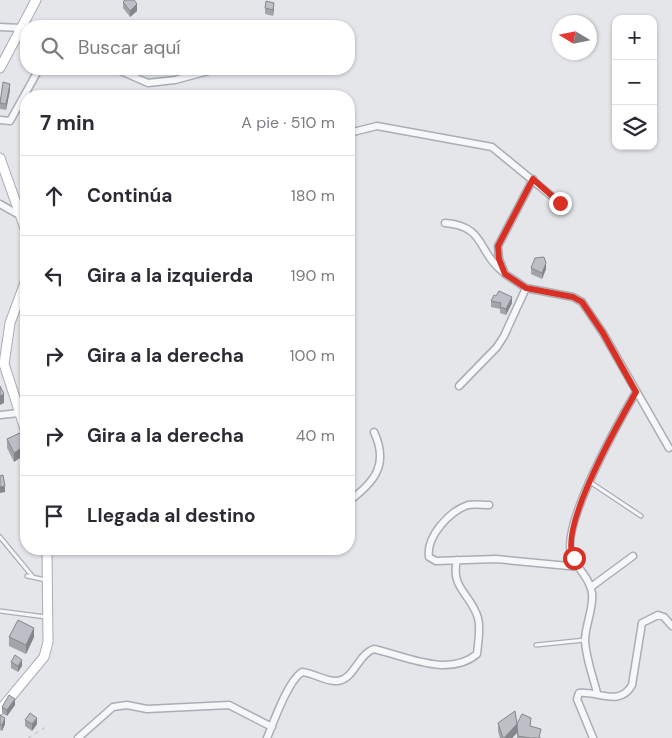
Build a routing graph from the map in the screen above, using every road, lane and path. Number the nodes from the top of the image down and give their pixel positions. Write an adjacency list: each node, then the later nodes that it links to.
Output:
1 (36, 0): 2 (main road)
2 (25, 20)
3 (0, 27): 4 (street)
4 (20, 28)
5 (20, 30): 6 (main road)
6 (0, 68)
7 (36, 75): 10 (street)
8 (130, 75): 9 (street)
9 (194, 75)
10 (27, 90)
11 (20, 103): 12 (street)
12 (0, 120)
13 (355, 132): 15 (street)
14 (0, 158): 18 (main road)
15 (533, 179): 16 (street); 21 (street)
16 (560, 203)
17 (0, 204): 19 (street)
18 (20, 213)
19 (20, 215)
20 (445, 223): 21 (street)
21 (505, 274): 22 (street)
22 (526, 288): 25 (street); 26 (street)
23 (20, 296): 24 (main road)
24 (2, 364): 27 (main road)
25 (459, 386)
26 (636, 392): 31 (street); 32 (street)
27 (18, 409): 28 (street); 29 (main road)
28 (0, 415)
29 (20, 415)
30 (374, 432): 33 (street)
31 (669, 448)
32 (589, 482): 35 (lane); 40 (street)
33 (355, 496)
34 (488, 505): 39 (street)
35 (641, 516)
36 (0, 537): 42 (lane)
37 (47, 555): 43 (main road)
38 (633, 556): 44 (street)
39 (457, 560): 40 (street); 53 (street)
40 (579, 567): 44 (street)
41 (27, 576): 42 (lane)
42 (33, 577): 43 (lane)
43 (47, 580): 46 (main road)
44 (591, 587): 48 (street)
45 (0, 611): 46 (lane)
46 (46, 617): 51 (main road)
47 (672, 626): 50 (street)
48 (585, 640): 49 (lane); 50 (street)
49 (536, 645)
50 (597, 693): 57 (street)
51 (0, 710)
52 (46, 727): 54 (path)
53 (272, 727): 55 (street); 56 (street)
54 (28, 738)
55 (78, 738)
56 (267, 738)
57 (594, 738)

